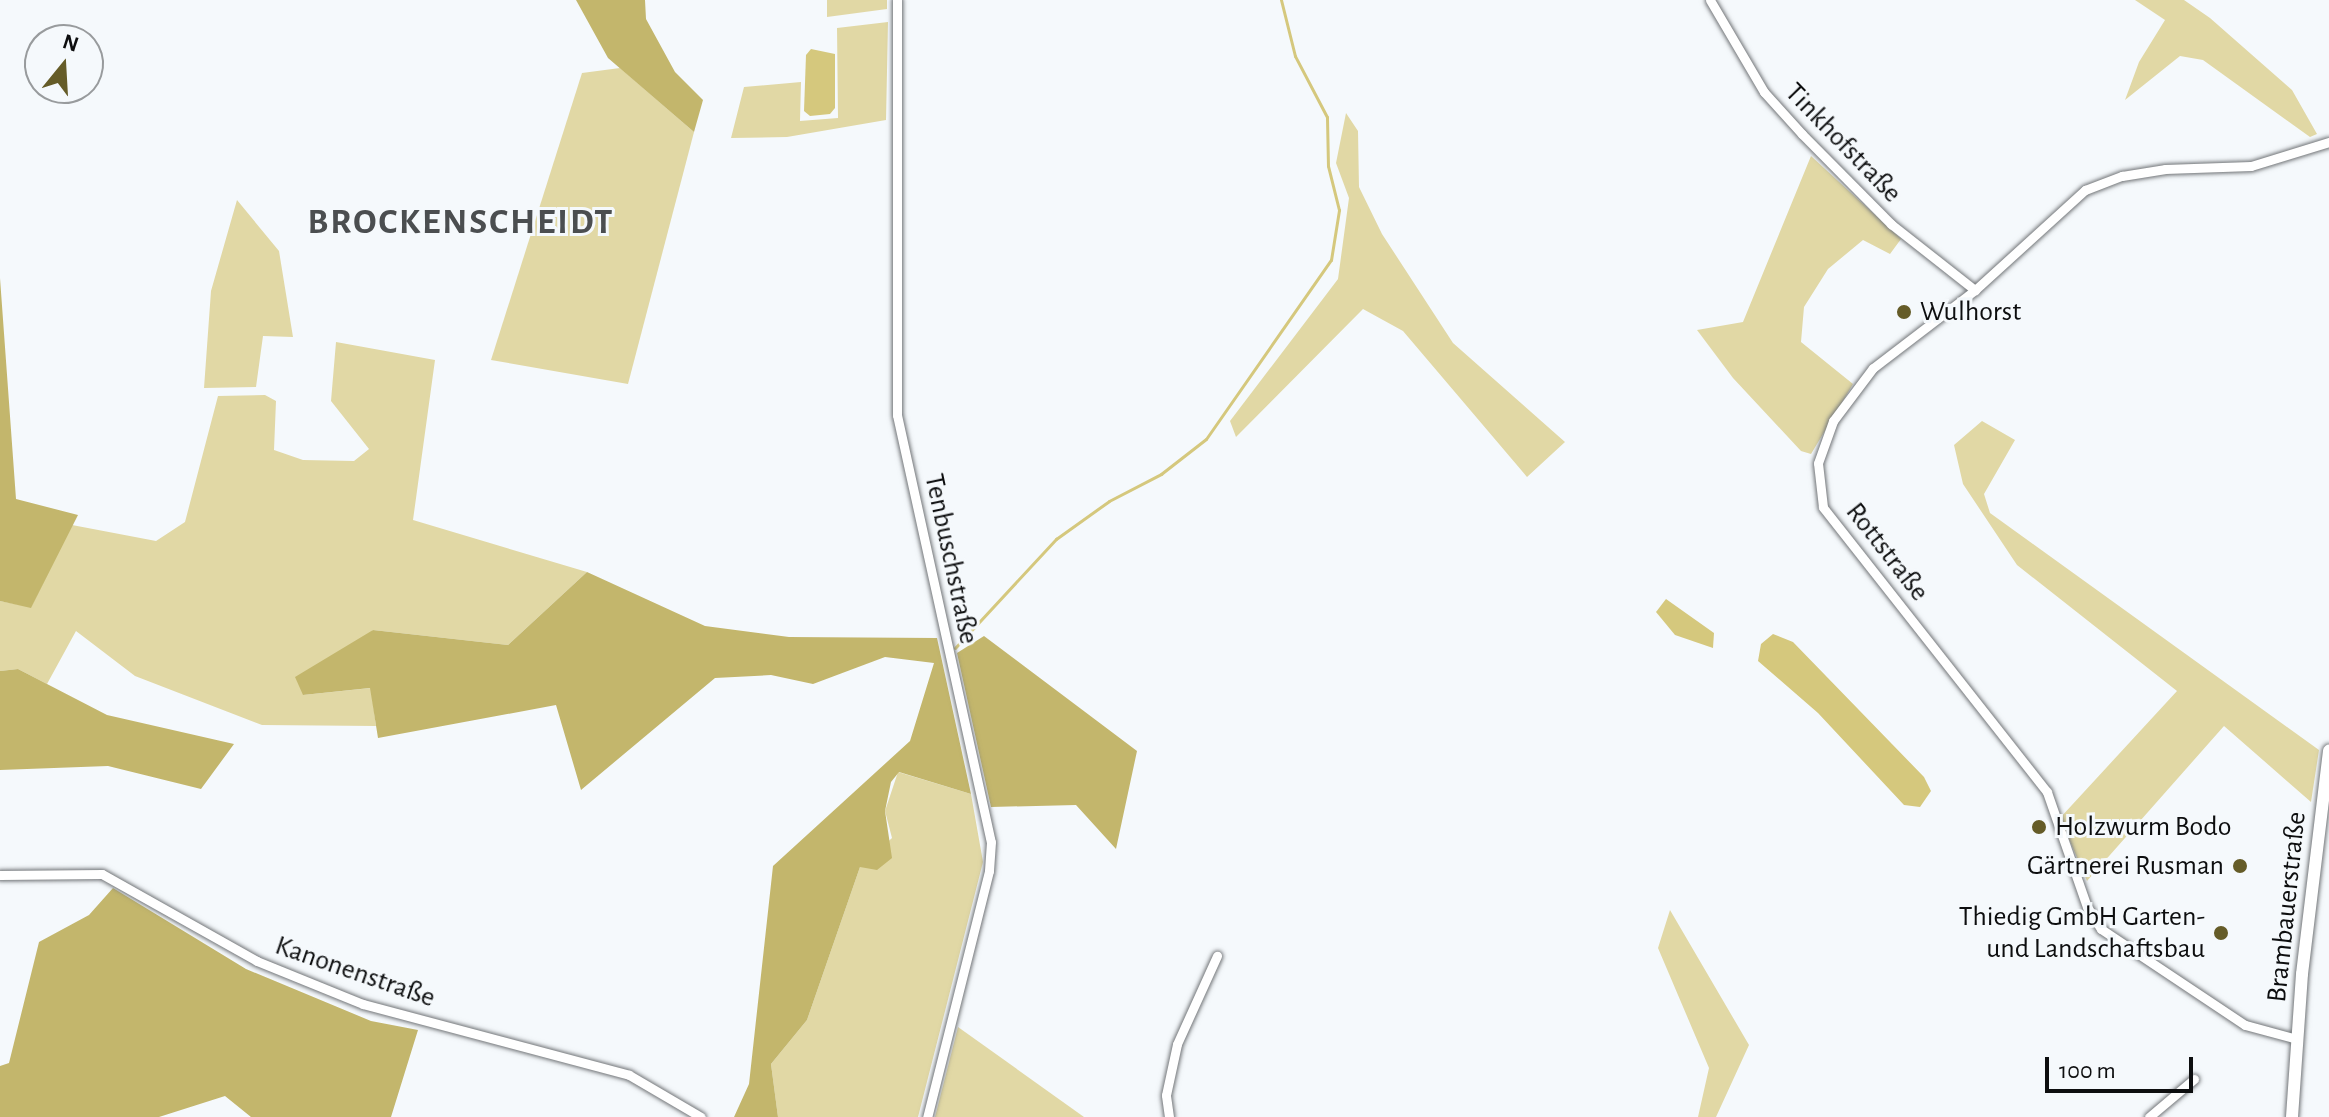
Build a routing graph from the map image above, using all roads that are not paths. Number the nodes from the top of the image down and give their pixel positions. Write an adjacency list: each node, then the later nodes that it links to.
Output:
1 (897, 0): 11 (street, Tenbuschstraße)
2 (1710, 0): 4 (street, Tinkhofstraße)
3 (2329, 142): 4 (street, Rottstraße)
4 (1975, 290): 8 (street, Rottstraße)
5 (2329, 751): 8 (main road, Brambauerstraße)
6 (0, 875): 10 (street, Kanonenstraße)
7 (1217, 956): 12 (street)
8 (2297, 1039): 14 (main road, Brambauerstraße)
9 (2194, 1079): 13 (street)
10 (701, 1117)
11 (927, 1117)
12 (1169, 1117)
13 (2149, 1117)
14 (2292, 1117)

